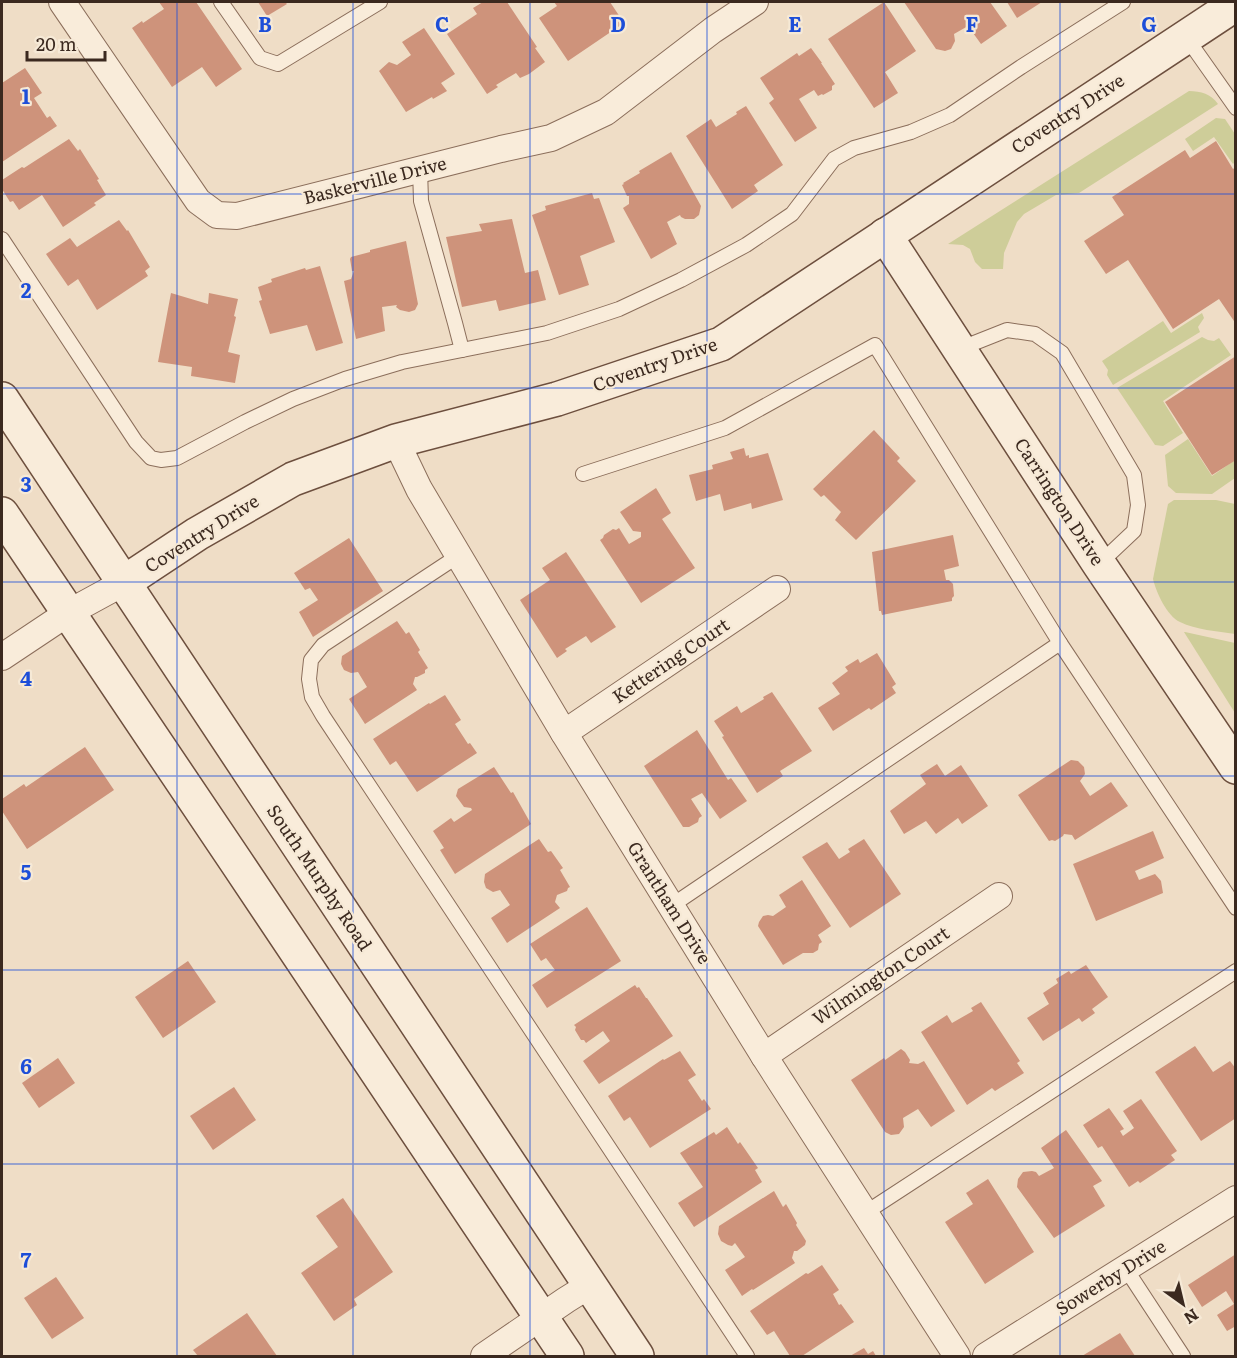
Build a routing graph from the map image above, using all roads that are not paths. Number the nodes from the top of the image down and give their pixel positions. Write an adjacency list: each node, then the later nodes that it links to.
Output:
1 (62, 2): 9 (street, Baskerville Drive)
2 (221, 2): 3 (lane)
3 (380, 2)
4 (755, 2): 9 (street, Baskerville Drive)
5 (1123, 2): 13 (lane)
6 (1236, 4): 7 (main road, Coventry Drive)
7 (1186, 37): 8 (lane); 10 (main road, Coventry Drive)
8 (1236, 108)
9 (420, 169): 13 (lane)
10 (885, 235): 12 (main road, Carrington Drive); 15 (main road, Coventry Drive)
11 (2, 239): 13 (lane)
12 (959, 349): 19 (main road, Carrington Drive); 19 (lane)
13 (462, 350)
14 (2, 399): 20 (main road, South Murphy Road)
15 (396, 441): 18 (street, Grantham Drive); 20 (main road, Coventry Drive)
16 (583, 474): 23 (lane)
17 (2, 514): 22 (main road)
18 (458, 556): 25 (street, Grantham Drive); 40 (lane)
19 (1099, 564): 26 (main road, Carrington Drive)
20 (123, 583): 22 (street); 35 (main road, South Murphy Road)
21 (777, 589): 25 (street, Kettering Court)
22 (68, 613): 24 (street); 36 (main road)
23 (1060, 643): 28 (lane); 29 (lane)
24 (2, 657)
25 (564, 733): 28 (street, Grantham Drive)
26 (1236, 767)
27 (999, 896): 31 (street, Wilmington Court)
28 (671, 906): 31 (street, Grantham Drive)
29 (1236, 908)
30 (1236, 971): 33 (lane)
31 (764, 1056): 33 (street, Grantham Drive)
32 (1236, 1199): 34 (street, Sowerby Drive)
33 (865, 1213): 41 (street, Grantham Drive)
34 (1126, 1269): 42 (street, Sowerby Drive); 43 (lane)
35 (590, 1285): 36 (street); 39 (main road, South Murphy Road)
36 (541, 1317): 37 (street); 38 (main road)
37 (484, 1356)
38 (567, 1356)
39 (637, 1356)
40 (747, 1356)
41 (957, 1356)
42 (986, 1356)
43 (1183, 1356)

